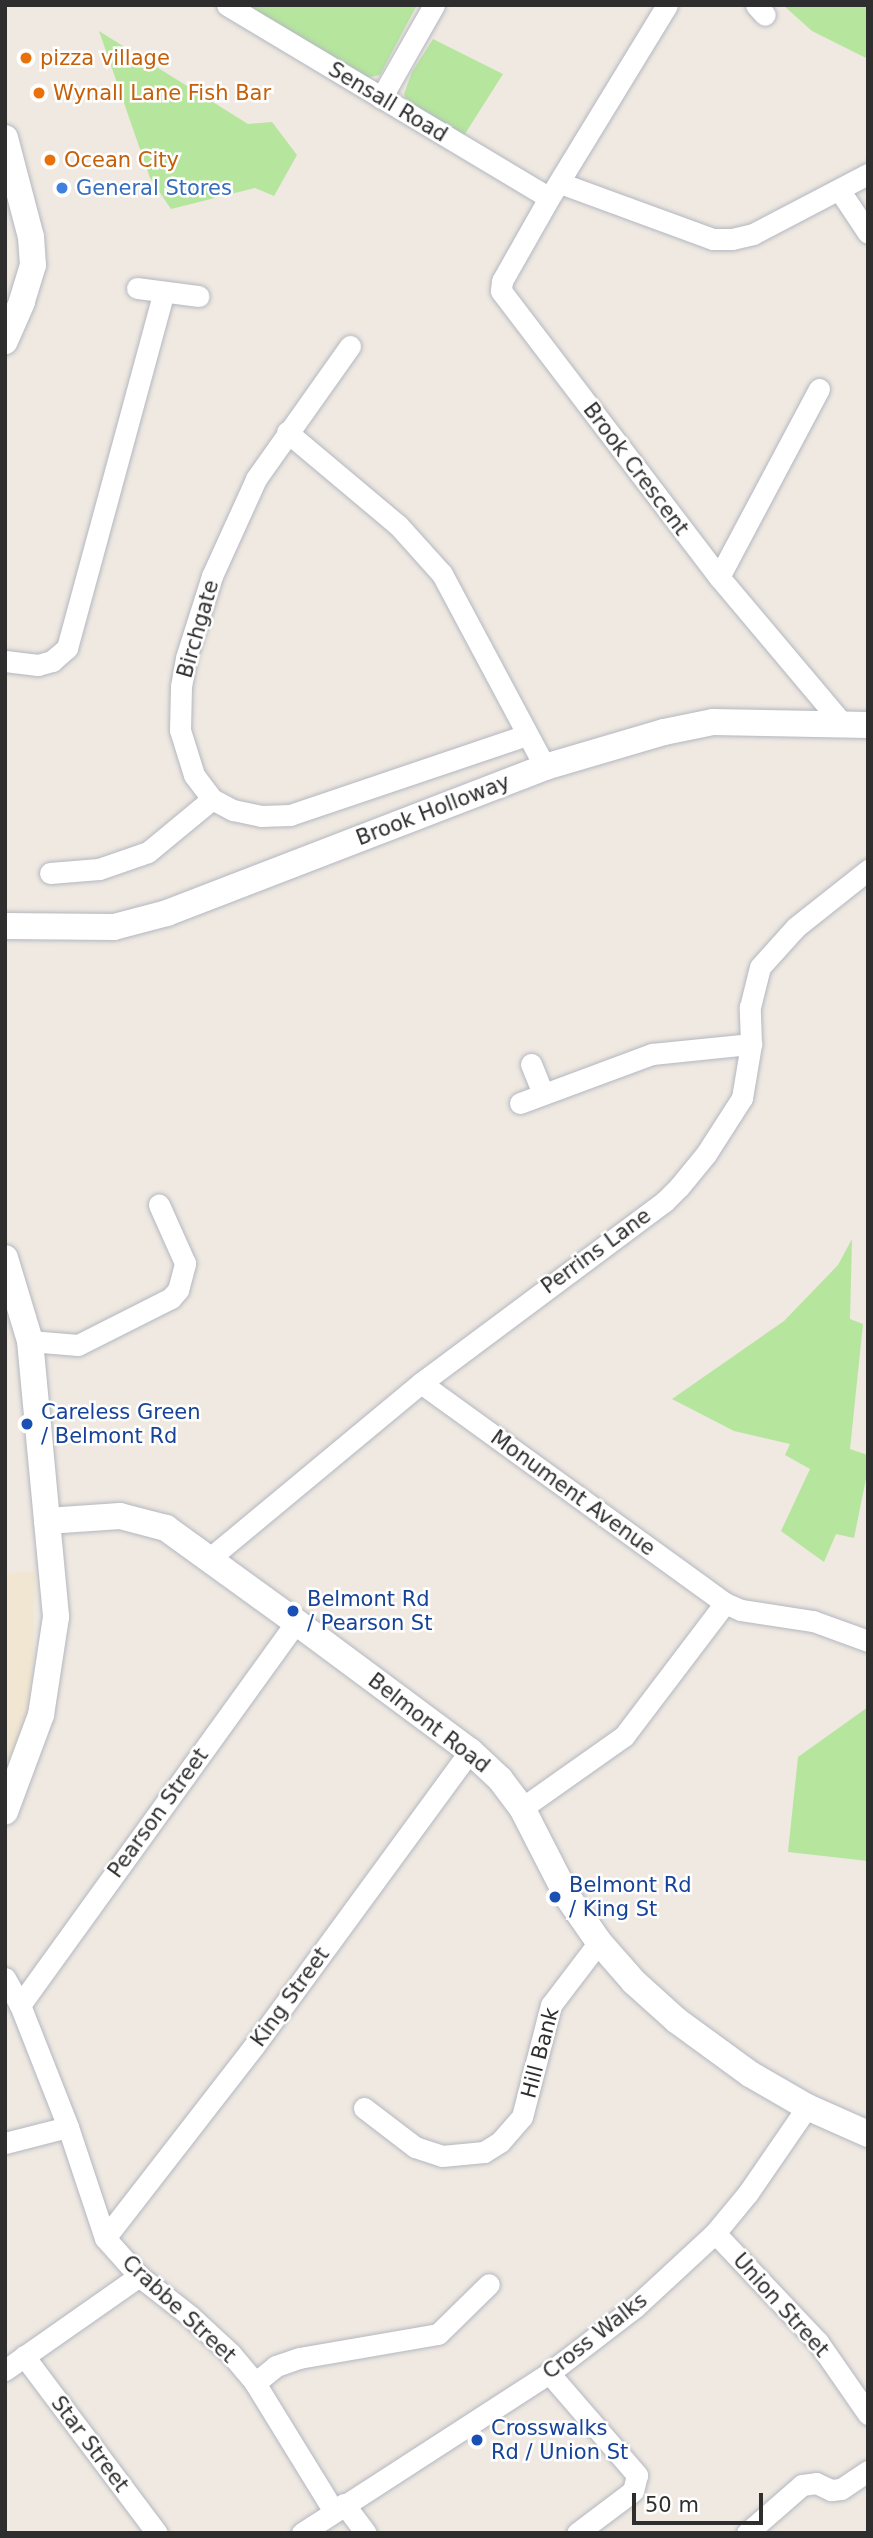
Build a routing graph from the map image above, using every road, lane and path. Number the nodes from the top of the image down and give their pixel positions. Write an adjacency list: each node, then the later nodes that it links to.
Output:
1 (227, 5): 4 (street, Sensall Road)
2 (434, 5): 4 (street)
3 (667, 5): 7 (street)
4 (381, 97): 7 (street, Sensall Road)
5 (6, 140): 13 (street)
6 (868, 174): 8 (street, Sensall Road)
7 (555, 190): 8 (street, Sensall Road); 17 (street, Brook Crescent)
8 (840, 191): 9 (street)
9 (868, 233)
10 (137, 288): 11 (street)
11 (164, 292): 12 (street); 18 (street)
12 (198, 296)
13 (5, 341)
14 (350, 346): 16 (street, Birchgate)
15 (819, 389): 17 (street)
16 (287, 432): 20 (street); 22 (street, Birchgate)
17 (719, 578): 19 (street, Brook Crescent)
18 (5, 661)
19 (855, 724): 21 (street, Brook Holloway)
20 (527, 736): 21 (street); 22 (street)
21 (545, 767): 25 (street, Brook Holloway)
22 (212, 799): 24 (street)
23 (868, 870): 26 (street, Perrins Lane)
24 (50, 873)
25 (5, 926)
26 (751, 1044): 28 (street); 33 (street, Perrins Lane)
27 (531, 1064): 28 (street)
28 (543, 1094): 29 (street)
29 (520, 1103)
30 (159, 1205): 32 (street)
31 (5, 1258): 32 (street)
32 (30, 1341): 34 (street)
33 (421, 1383): 35 (street, Perrins Lane); 36 (street, Monument Avenue)
34 (47, 1521): 35 (street, Belmont Road); 41 (street)
35 (210, 1558): 37 (street, Belmont Road)
36 (725, 1603): 38 (street, Monument Avenue); 40 (street)
37 (296, 1622): 39 (street, Belmont Road); 44 (street, Pearson Street)
38 (868, 1641)
39 (470, 1751): 40 (street, Belmont Road); 51 (street, King Street)
40 (522, 1808): 42 (street, Belmont Road)
41 (5, 1812)
42 (599, 1942): 45 (street, Belmont Road); 46 (street, Hill Bank)
43 (5, 1978): 44 (street, Crabbe Street)
44 (20, 2005): 47 (street, Crabbe Street)
45 (807, 2107): 48 (street, Belmont Road); 50 (street, Cross Walks)
46 (364, 2108)
47 (68, 2127): 49 (street); 51 (street, Crabbe Street)
48 (868, 2134)
49 (5, 2143)
50 (715, 2233): 56 (street, Cross Walks); 58 (street, Union Street)
51 (105, 2238): 52 (street, Crabbe Street)
52 (139, 2276): 54 (street); 57 (street, Crabbe Street)
53 (489, 2284): 57 (street)
54 (23, 2356): 55 (street); 61 (street, Star Street)
55 (5, 2370)
56 (549, 2372): 60 (street, Cross Walks); 64 (street)
57 (256, 2383): 60 (street, Crabbe Street)
58 (868, 2414)
59 (868, 2471): 65 (street)
60 (338, 2507): 62 (street, Cross Walks); 63 (street, Crabbe Street)
61 (157, 2533)
62 (302, 2533)
63 (366, 2533)
64 (577, 2533)
65 (747, 2533)

